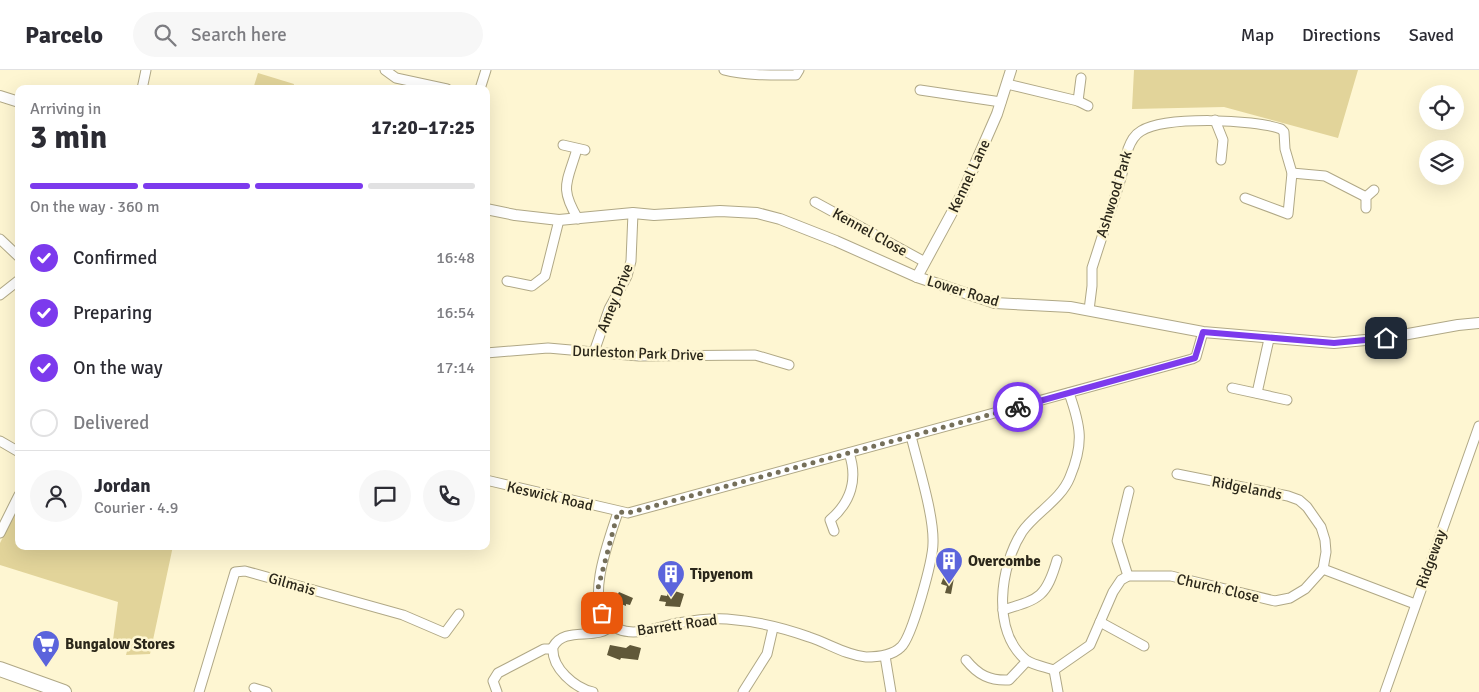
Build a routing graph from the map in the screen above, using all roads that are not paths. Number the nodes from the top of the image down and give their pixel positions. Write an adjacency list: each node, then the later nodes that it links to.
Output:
1 (146, 70): 9 (street)
2 (385, 70): 10 (street)
3 (486, 70): 11 (street)
4 (724, 70): 5 (street)
5 (799, 70)
6 (1011, 70): 8 (street, Kennel Lane)
7 (1081, 78): 15 (street)
8 (1006, 84): 15 (street); 16 (street, Kennel Lane)
9 (143, 85)
10 (428, 85)
11 (481, 85)
12 (920, 90): 16 (street)
13 (0, 96): 14 (street)
14 (15, 101)
15 (1078, 101): 17 (street)
16 (1001, 102): 33 (street, Kennel Lane)
17 (1088, 106)
18 (1215, 120): 20 (street); 21 (street, Ashwood Park); 38 (street, Ashwood Park)
19 (563, 145): 29 (street)
20 (1221, 160)
21 (1292, 173): 23 (street); 24 (street, Ashwood Park)
22 (1374, 190): 23 (street)
23 (1366, 197): 26 (street)
24 (1245, 198)
25 (815, 202): 33 (street, Kennel Close)
26 (1366, 208)
27 (490, 209): 30 (street, Lower Road)
28 (633, 212): 29 (street, Lower Road); 34 (street, Lower Road); 42 (street, Amey Drive)
29 (578, 219): 30 (street, Lower Road)
30 (559, 220): 35 (street)
31 (0, 239): 32 (street)
32 (15, 253)
33 (924, 262): 34 (street, Kennel Lane)
34 (916, 277): 38 (street, Lower Road)
35 (507, 281)
36 (15, 283): 37 (street)
37 (0, 296)
38 (1089, 310): 40 (street, Lower Road)
39 (1479, 324): 41 (street, Lower Road)
40 (1203, 332): 41 (street, Lower Road); 46 (street, Keswick Road)
41 (1269, 339): 47 (street)
42 (594, 352): 43 (street, Durleston Park Drive); 44 (street, Durleston Park Drive)
43 (490, 353)
44 (789, 365)
45 (1232, 388): 47 (street)
46 (1069, 393): 50 (street, Keswick Road); 65 (street)
47 (1257, 393): 48 (street)
48 (1287, 400)
49 (1479, 426): 64 (street, Ridgeway)
50 (911, 436): 53 (street, Keswick Road); 72 (street)
51 (0, 441): 52 (street)
52 (15, 450)
53 (849, 453): 58 (street, Keswick Road); 59 (street)
54 (1177, 474): 62 (street, Ridgelands)
55 (490, 481): 58 (street, Keswick Road)
56 (1130, 491): 63 (street)
57 (15, 503): 60 (street)
58 (618, 512): 68 (street)
59 (834, 531)
60 (0, 532)
61 (1057, 560): 65 (street)
62 (1323, 569): 63 (street, Church Close); 64 (street)
63 (1128, 576): 67 (street)
64 (1415, 604): 86 (street, Ridgeway)
65 (1003, 610): 74 (street)
66 (459, 614): 79 (street, Gilmais)
67 (1100, 622): 70 (street); 76 (street)
68 (612, 625): 69 (street, Barrett Road); 71 (street)
69 (773, 628): 72 (street, Barrett Road); 83 (street)
70 (1144, 646)
71 (552, 649): 81 (street); 82 (street)
72 (885, 656): 84 (street)
73 (966, 660): 74 (street)
74 (1027, 661): 76 (street)
75 (0, 669): 78 (main road)
76 (1054, 670): 85 (street)
77 (254, 688): 80 (street)
78 (64, 692)
79 (199, 692)
80 (268, 692)
81 (496, 692)
82 (593, 692)
83 (742, 692)
84 (891, 692)
85 (1058, 692)
86 (1385, 692)

